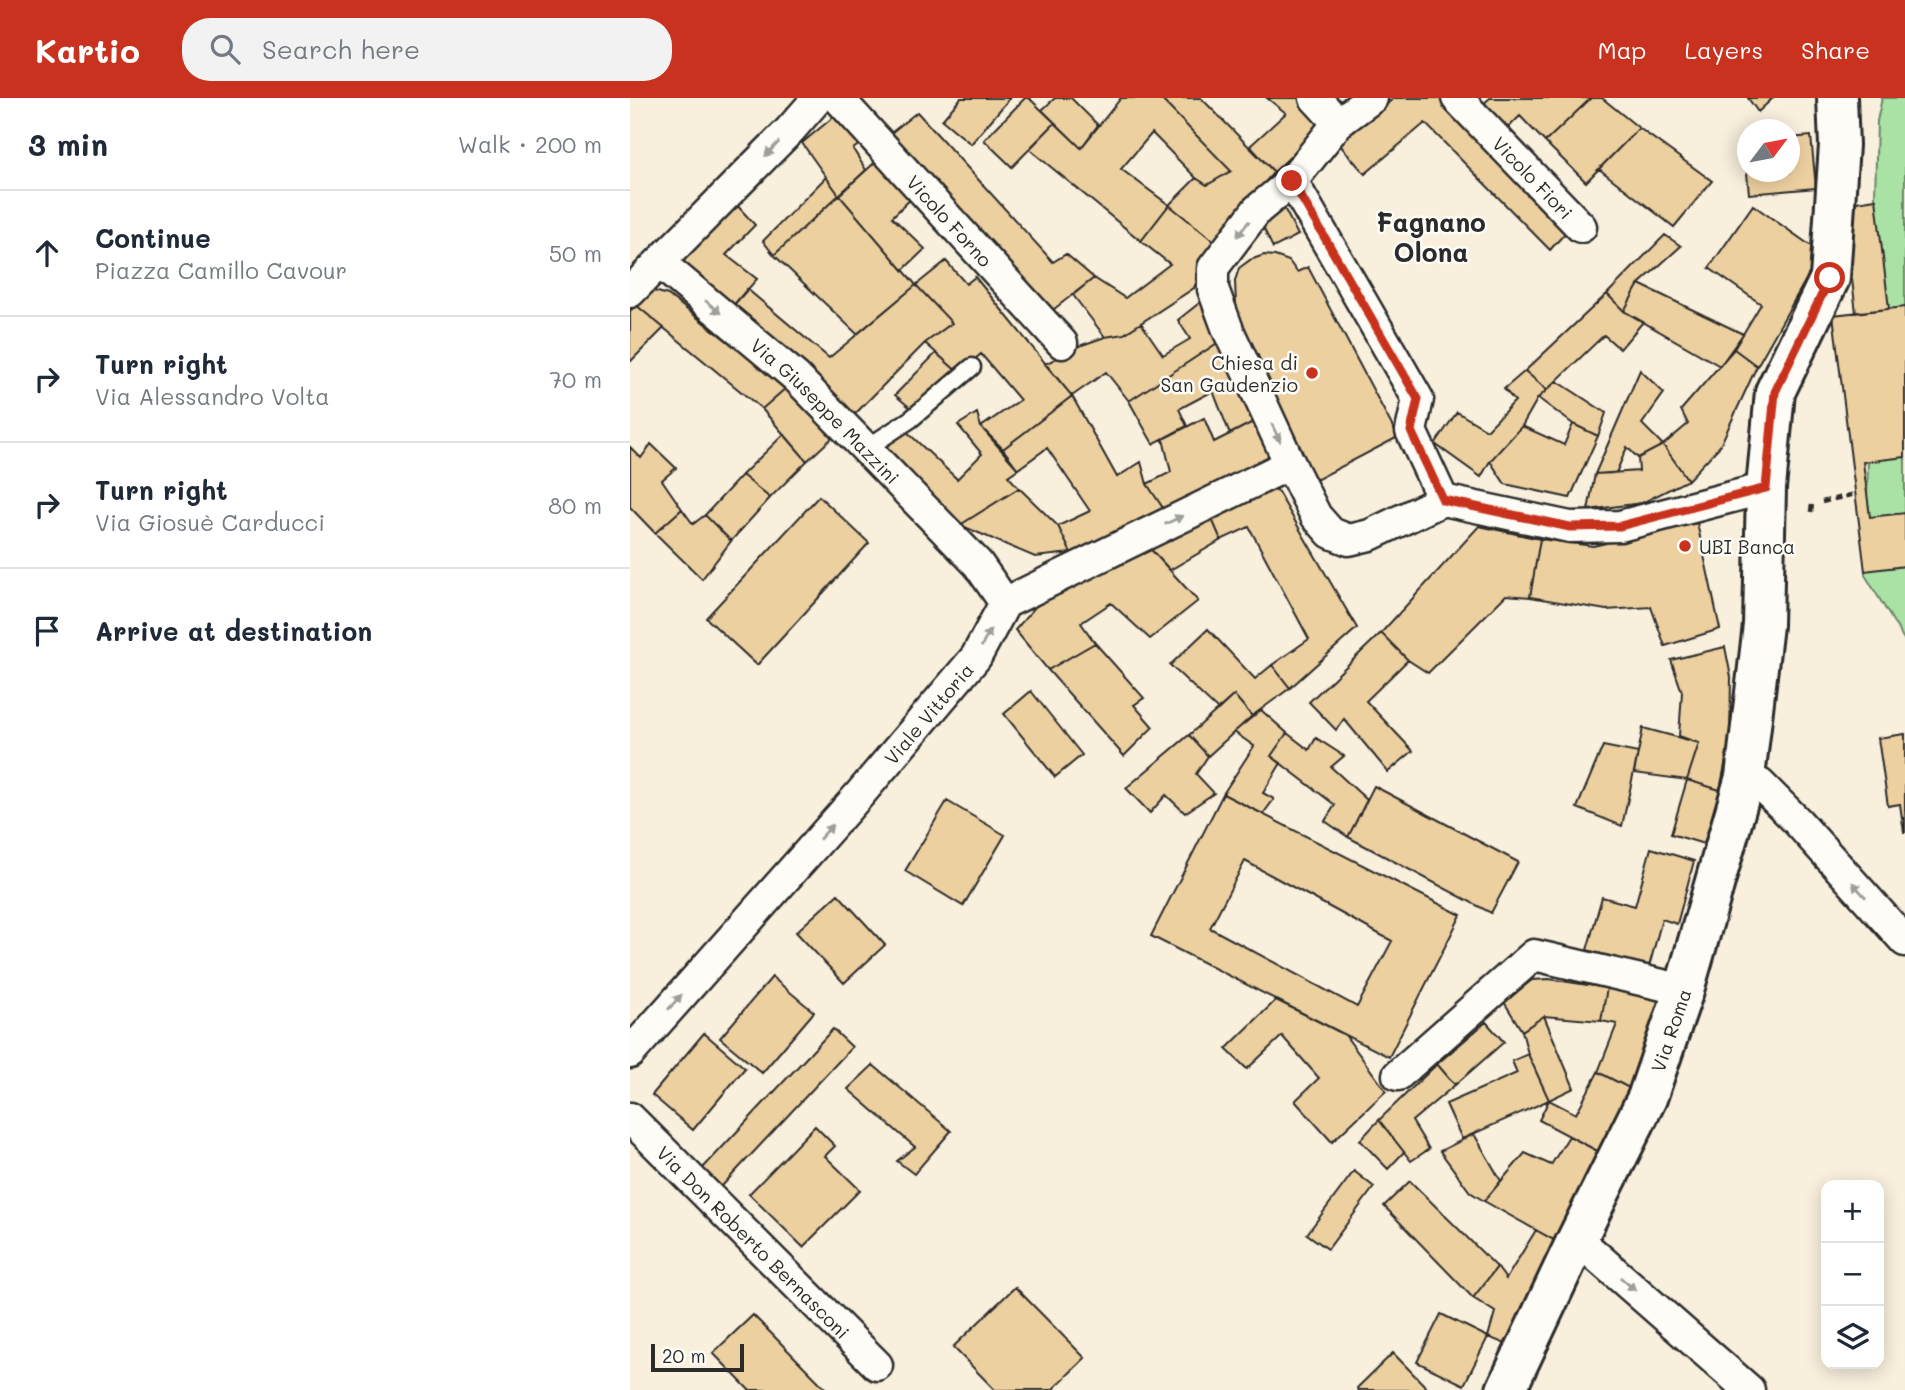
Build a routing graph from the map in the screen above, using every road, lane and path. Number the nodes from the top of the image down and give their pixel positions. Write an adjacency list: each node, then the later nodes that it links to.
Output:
1 (818, 98): 10 (street, one-way to 10)
2 (838, 98): 12 (street, Vicolo Forno)
3 (1315, 98): 7 (street)
4 (1372, 98): 7 (street)
5 (1457, 98): 9 (street, Vicolo Fiori)
6 (1837, 98): 16 (street, Via Roma)
7 (1338, 123): 8 (street)
8 (1292, 181): 15 (street, one-way to 15); 18 (street)
9 (1581, 227)
10 (660, 263): 11 (street); 14 (street, Via Giuseppe Mazzini, one-way to 14)
11 (630, 292)
12 (1062, 343)
13 (972, 367): 14 (lane)
14 (868, 450): 22 (street, Via Giuseppe Mazzini)
15 (1290, 464): 18 (street); 22 (street, one-way to 15)
16 (1766, 488): 18 (street); 23 (street, Via Roma)
17 (1855, 495): 19 (path)
18 (1443, 500)
19 (1822, 502)
20 (1812, 504): 21 (path)
21 (1811, 512)
22 (1005, 603): 26 (street, Viale Vittoria, one-way to 22)
23 (1745, 777): 24 (street, one-way to 23); 25 (street, Via Roma)
24 (1905, 941)
25 (1684, 990): 27 (street); 29 (street, Via Roma)
26 (630, 1053)
27 (1398, 1075)
28 (630, 1118): 30 (street, Via Don Roberto Bernasconi)
29 (1577, 1239): 31 (street, Via Roma); 32 (street, one-way to 32)
30 (877, 1365)
31 (1506, 1390)
32 (1749, 1390)

